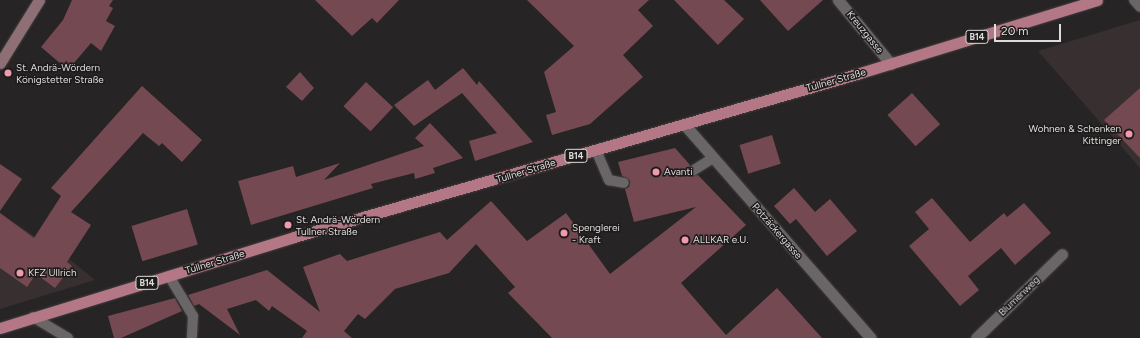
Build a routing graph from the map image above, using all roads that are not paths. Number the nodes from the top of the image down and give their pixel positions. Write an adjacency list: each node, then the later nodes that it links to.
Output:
1 (39, 0): 6 (main road)
2 (838, 0): 7 (street, Kreuzgasse)
3 (1097, 0): 7 (main road, Tullner Straße / B14)
4 (1134, 0): 5 (lane)
5 (1140, 7)
6 (0, 63)
7 (891, 64): 8 (main road, Tullner Straße / B14)
8 (684, 124): 9 (main road, Tullner Straße / B14); 10 (street, Potzäckergasse)
9 (596, 150): 12 (lane); 14 (main road, Tullner Straße / B14)
10 (713, 158): 11 (lane); 19 (street, Potzäckergasse)
11 (694, 170)
12 (624, 183)
13 (1062, 254): 20 (street, Blumenweg)
14 (169, 276): 15 (main road, Tullner Straße / B14); 18 (lane)
15 (33, 317): 16 (main road, Tullner Straße / B14); 17 (lane)
16 (0, 328)
17 (68, 338)
18 (192, 338)
19 (871, 338)
20 (976, 338)

